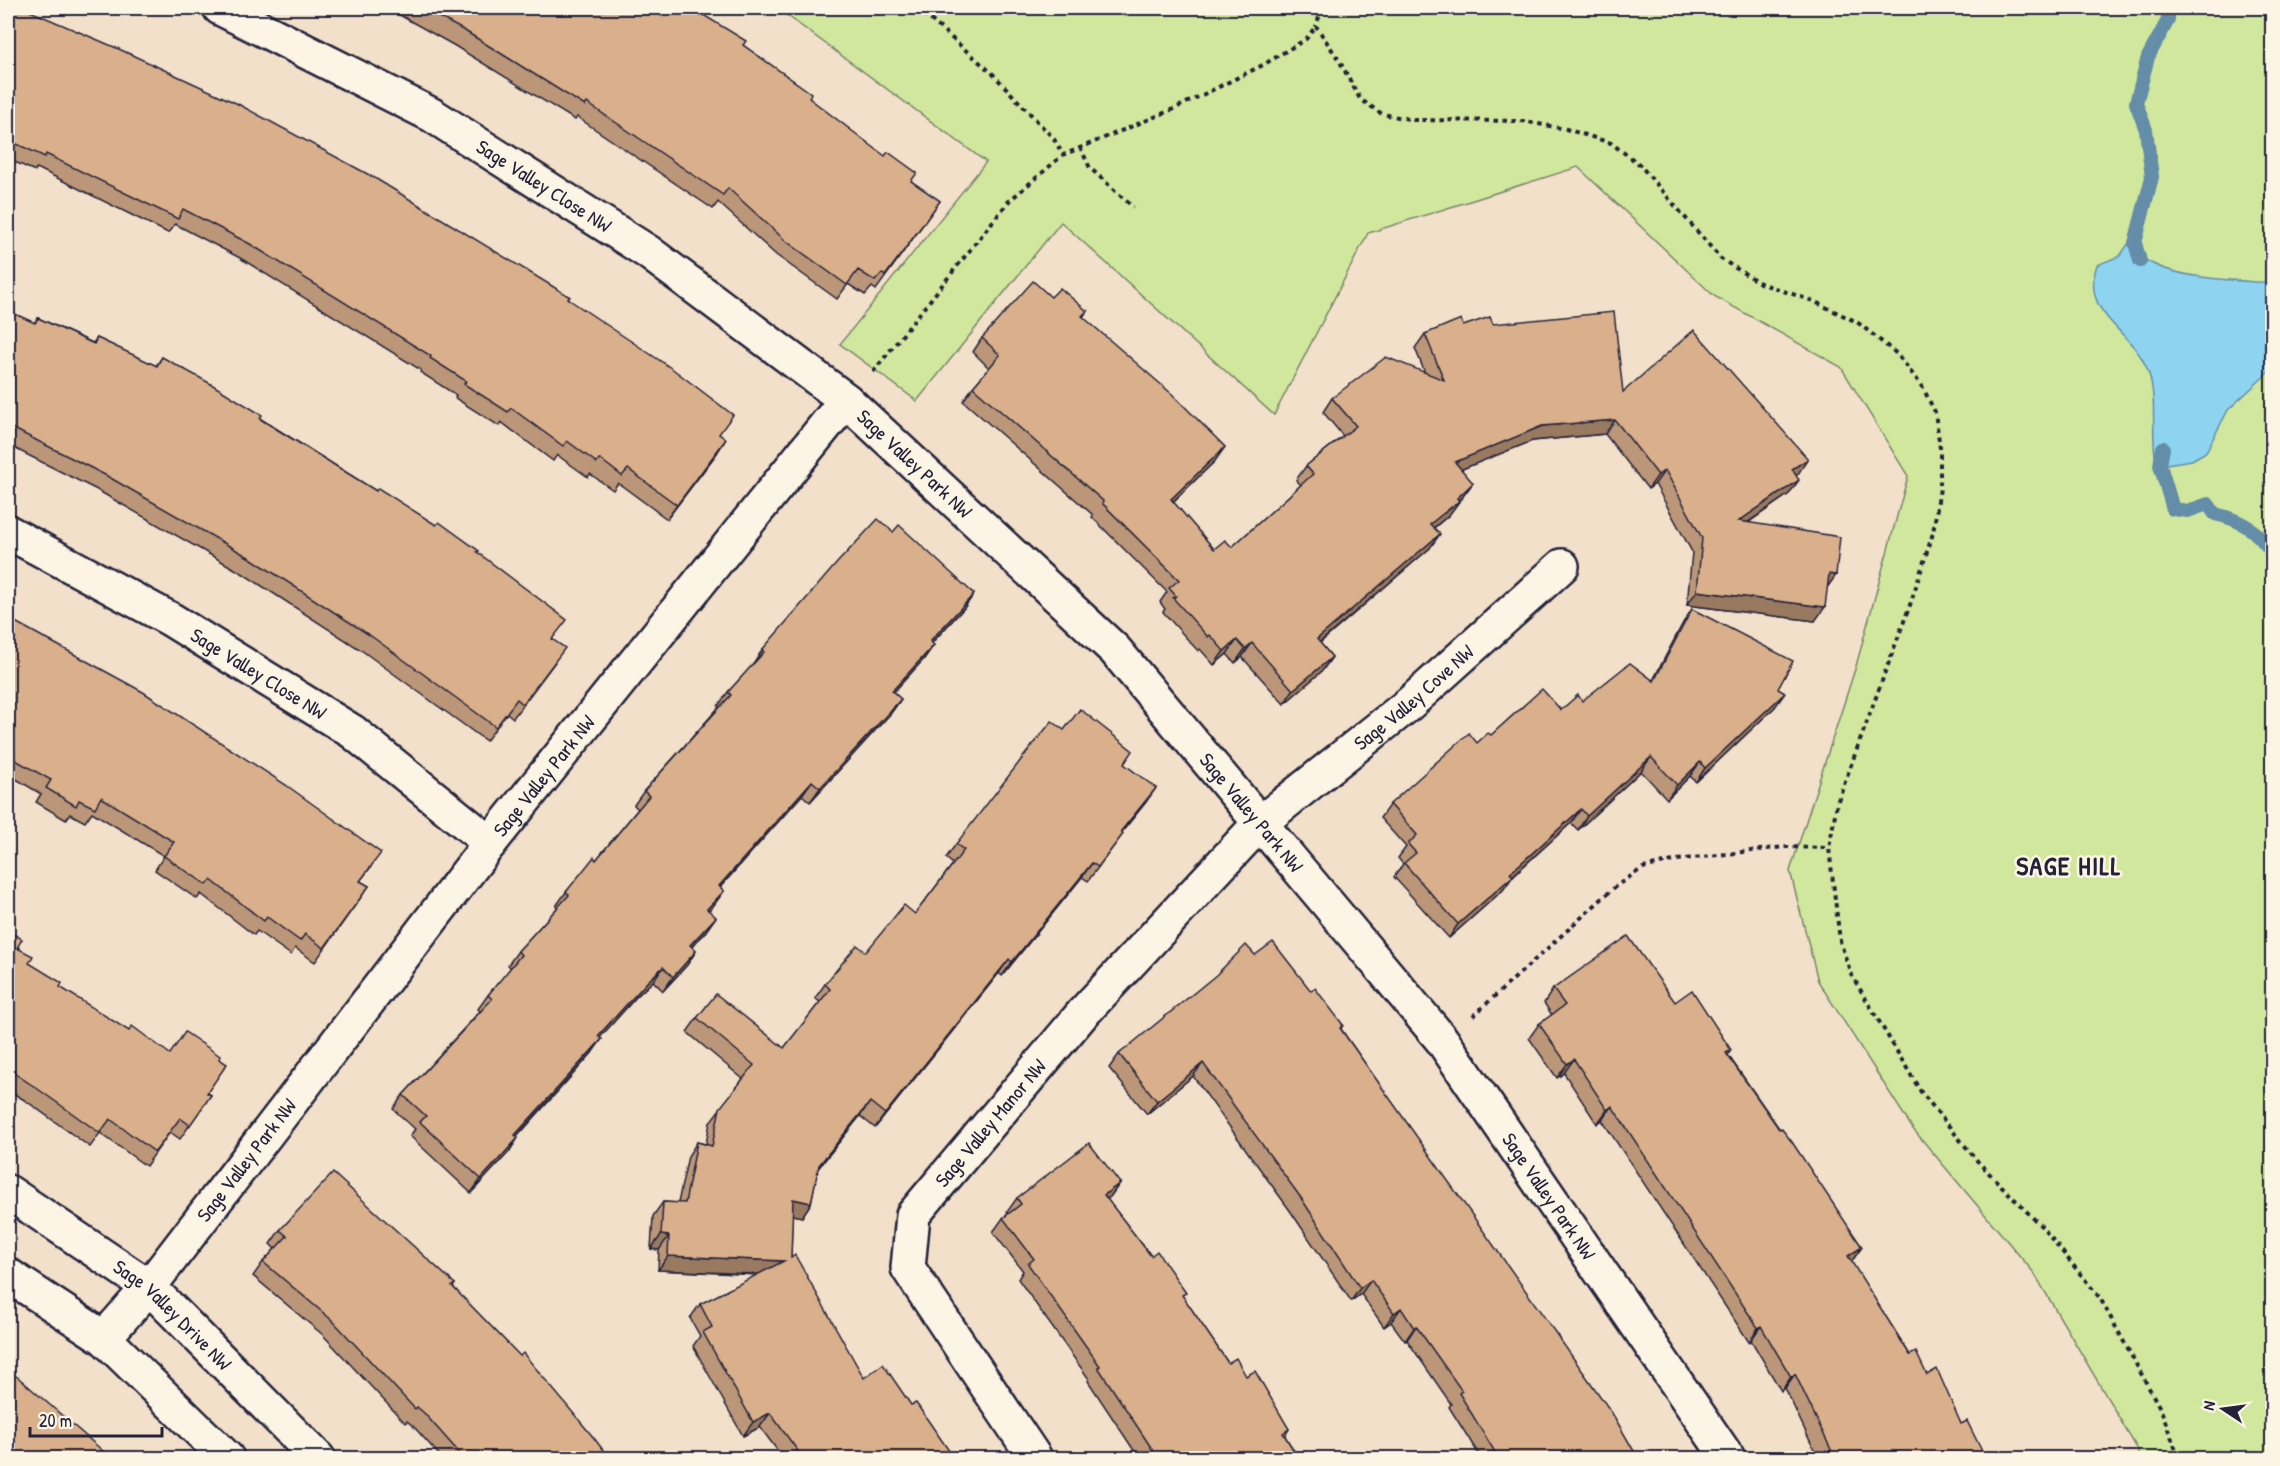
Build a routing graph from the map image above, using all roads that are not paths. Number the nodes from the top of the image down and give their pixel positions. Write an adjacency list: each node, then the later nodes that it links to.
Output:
1 (220, 8): 2 (street, Sage Valley Close NW)
2 (846, 400): 5 (street, Sage Valley Park NW); 6 (street, Sage Valley Park NW)
3 (8, 532): 6 (street, Sage Valley Close NW)
4 (1562, 566): 5 (street, Sage Valley Cove NW)
5 (1260, 823): 13 (street, Sage Valley Manor NW); 14 (street, Sage Valley Park NW)
6 (490, 843): 9 (street, Sage Valley Park NW)
7 (8, 1192): 9 (street, Sage Valley Drive NW)
8 (8, 1275): 10 (street)
9 (148, 1287): 10 (street, Sage Valley Park NW); 12 (street, Sage Valley Drive NW)
10 (104, 1338): 11 (street)
11 (227, 1458)
12 (318, 1458)
13 (1035, 1458)
14 (1728, 1458)

